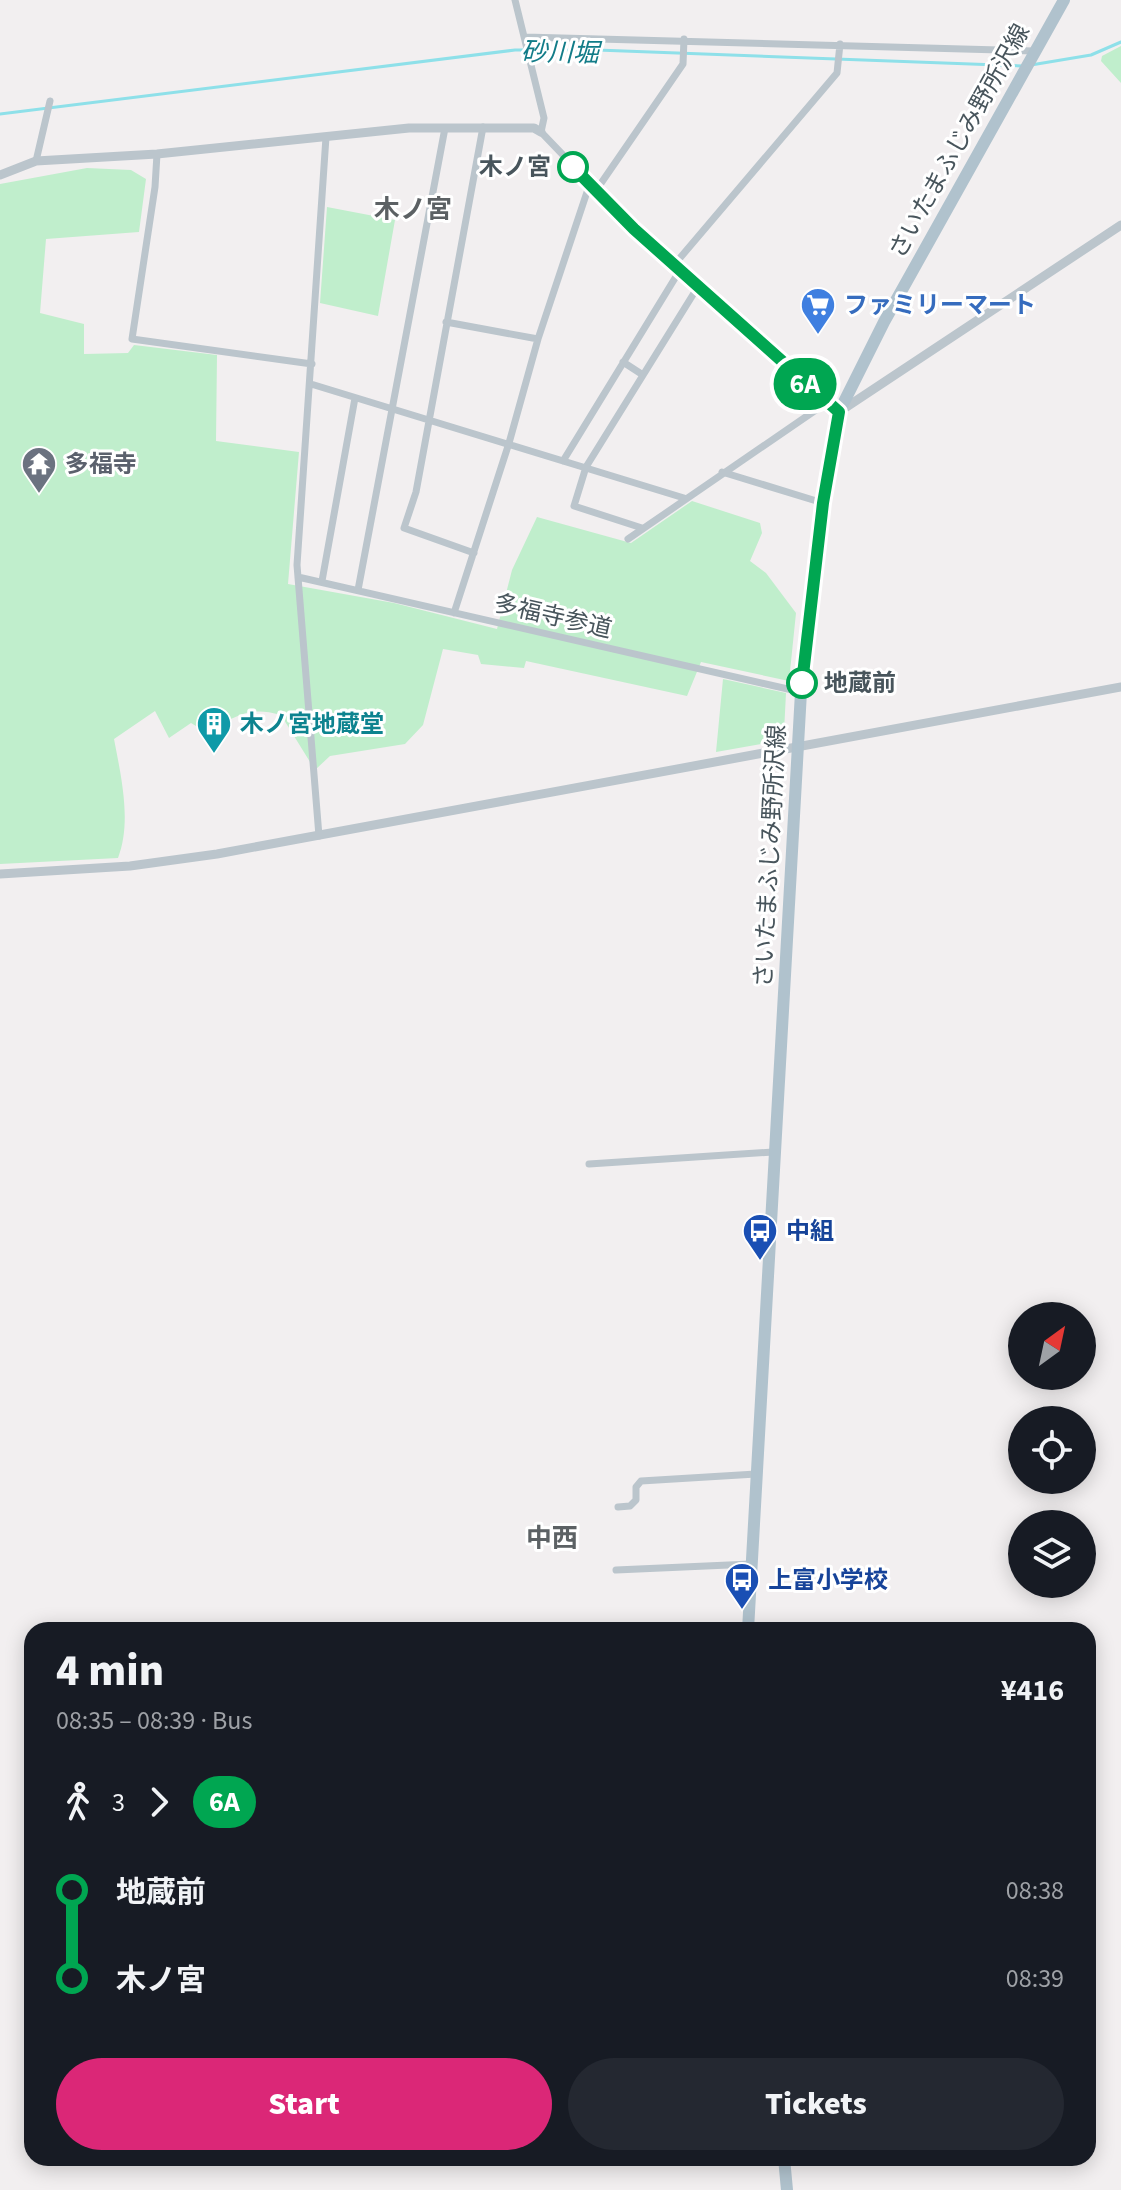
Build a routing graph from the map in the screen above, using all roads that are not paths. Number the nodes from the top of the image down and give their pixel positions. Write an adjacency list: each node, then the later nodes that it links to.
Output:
1 (515, 0): 3 (street)
2 (1064, 0): 6 (main road, さいたまふじみ野所沢線)
3 (525, 39): 4 (street); 10 (street)
4 (684, 41): 5 (street); 15 (street)
5 (840, 44): 6 (street); 17 (street)
6 (1033, 52): 28 (main road, さいたまふじみ野所沢線)
7 (50, 101): 13 (street)
8 (483, 127): 9 (street); 10 (street); 19 (street)
9 (445, 128): 11 (street); 27 (street)
10 (541, 132): 15 (street)
11 (326, 137): 12 (street); 22 (street)
12 (157, 154): 13 (street); 22 (street)
13 (36, 161): 14 (street)
14 (0, 175)
15 (592, 189): 17 (street); 20 (street)
16 (1121, 225): 28 (street)
17 (677, 267): 18 (street); 21 (street)
18 (699, 285): 23 (street); 26 (street)
19 (446, 322): 20 (street); 29 (street)
20 (538, 339): 30 (street)
21 (623, 362): 23 (street); 31 (street)
22 (312, 364): 24 (street)
23 (643, 375): 32 (street)
24 (311, 384): 25 (street); 39 (street)
25 (355, 398): 27 (street); 40 (street)
26 (826, 403): 28 (street); 33 (street)
27 (392, 409): 29 (street); 41 (street)
28 (839, 412): 35 (main road, さいたまふじみ野所沢線)
29 (427, 419): 30 (street); 38 (street)
30 (509, 443): 31 (street); 38 (street)
31 (563, 461): 32 (street)
32 (586, 467): 34 (street); 36 (street)
33 (722, 472): 34 (street); 35 (street)
34 (684, 498): 36 (street)
35 (823, 503): 44 (main road, さいたまふじみ野所沢線)
36 (642, 528): 37 (street)
37 (628, 539)
38 (474, 553): 42 (street)
39 (298, 577): 40 (street, 多福寺参道); 46 (street)
40 (322, 581): 41 (street, 多福寺参道)
41 (358, 590): 42 (street, 多福寺参道)
42 (454, 613): 44 (street, 多福寺参道)
43 (1121, 687): 45 (street)
44 (801, 692): 45 (main road, さいたまふじみ野所沢線)
45 (797, 750): 46 (street); 48 (main road, さいたまふじみ野所沢線)
46 (319, 836): 47 (street)
47 (0, 874)
48 (773, 1152): 49 (street); 50 (main road, さいたまふじみ野所沢線)
49 (589, 1164)
50 (756, 1474): 51 (street); 52 (main road, さいたまふじみ野所沢線)
51 (618, 1507)
52 (751, 1564): 53 (street); 54 (main road, さいたまふじみ野所沢線)
53 (616, 1570)
54 (748, 1622)
55 (785, 2166): 56 (main road)
56 (787, 2190)

